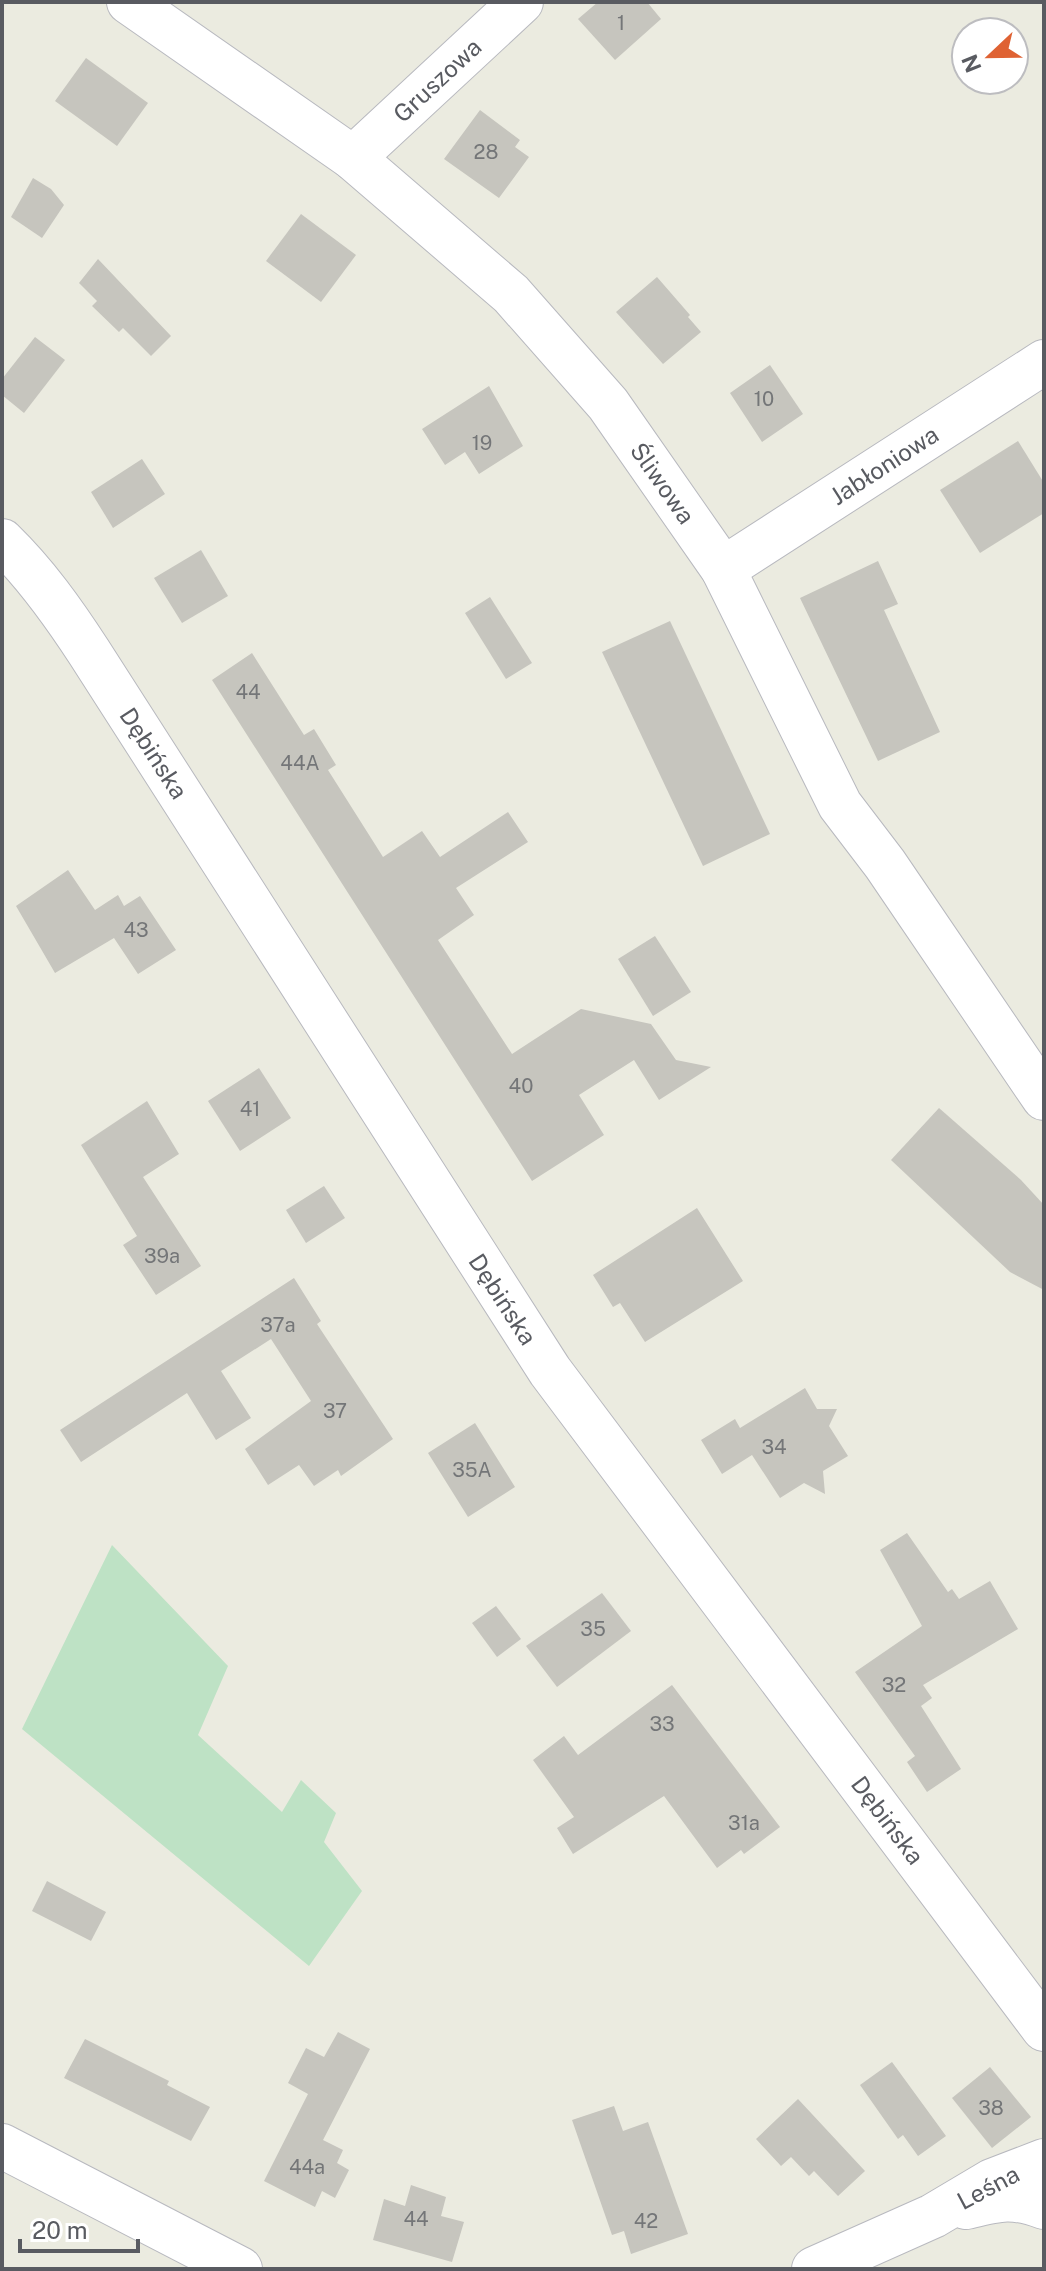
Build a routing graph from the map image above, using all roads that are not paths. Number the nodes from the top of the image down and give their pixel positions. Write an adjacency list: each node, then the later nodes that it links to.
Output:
1 (129, 2): 3 (street, Śliwowa)
2 (521, 2): 3 (street, Gruszowa)
3 (353, 158): 6 (street, Śliwowa)
4 (1044, 362): 6 (street, Jabłoniowa)
5 (2, 541): 8 (street, Dębińska)
6 (723, 569): 7 (street, Śliwowa)
7 (1044, 1098)
8 (1028, 1977): 9 (street, Dębińska)
9 (1044, 2029)
10 (2, 2146): 14 (street)
11 (1044, 2161): 13 (street, Leśna)
12 (1044, 2207): 13 (street, Leśna)
13 (933, 2216): 15 (street, Leśna)
14 (240, 2269)
15 (814, 2269)

